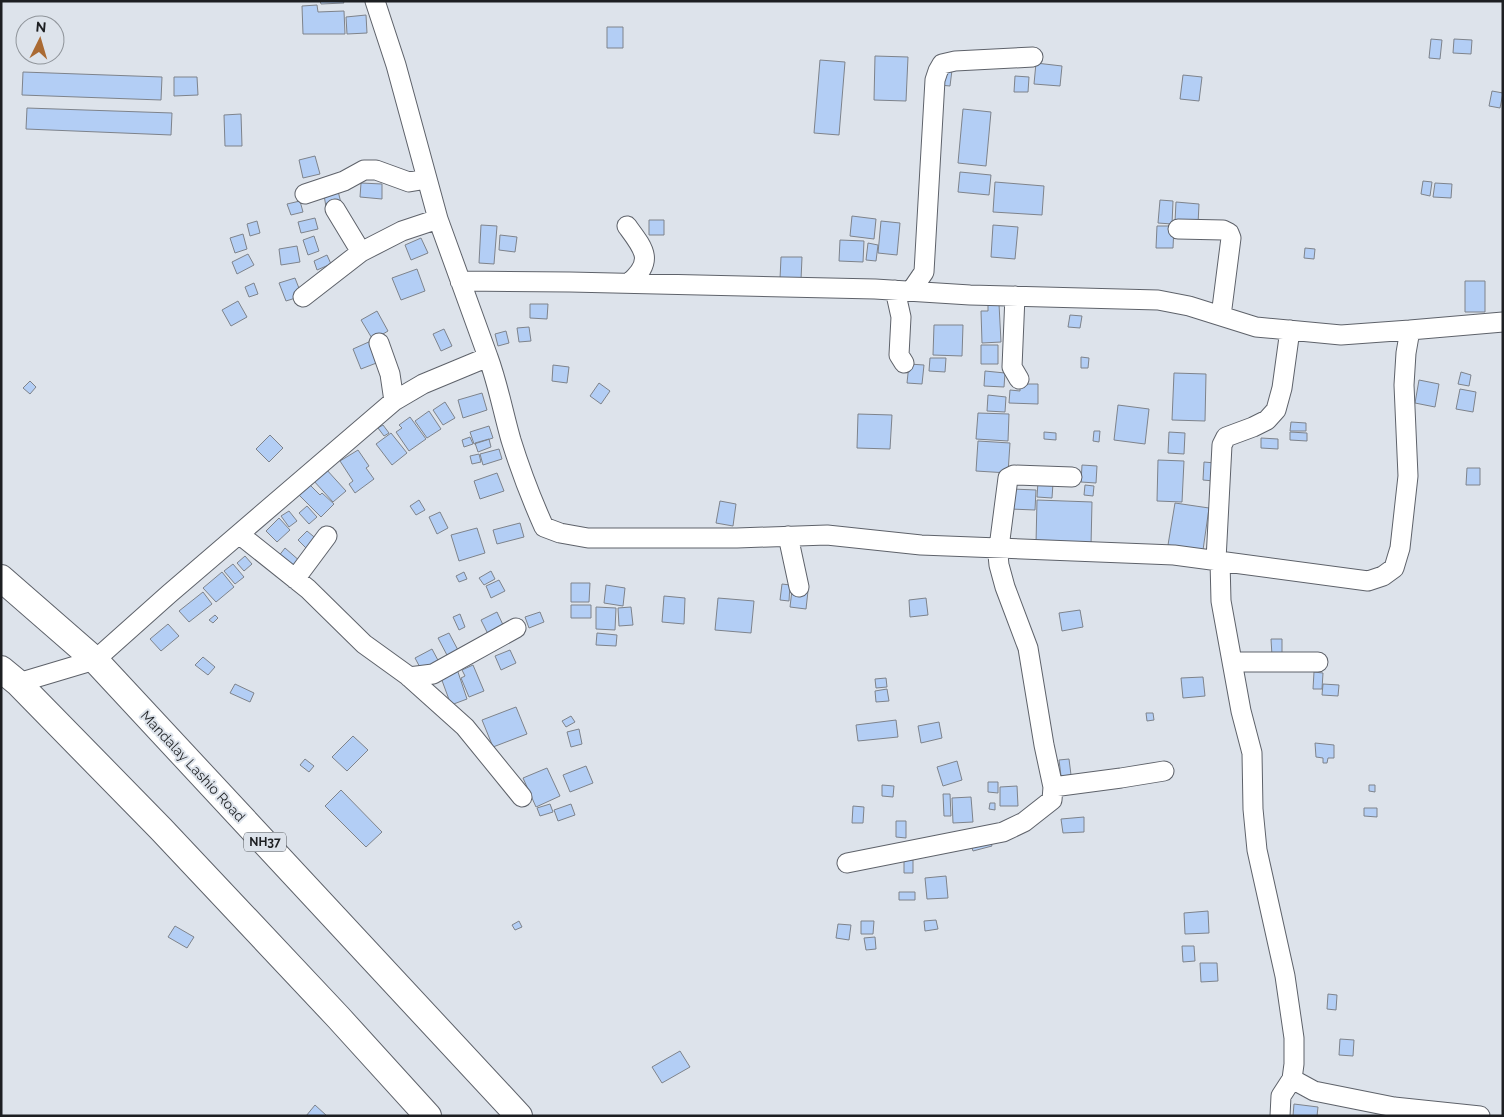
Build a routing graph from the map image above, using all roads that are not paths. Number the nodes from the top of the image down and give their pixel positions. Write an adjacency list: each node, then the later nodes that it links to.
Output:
1 (375, 1): 3 (street)
2 (1033, 57): 12 (street)
3 (427, 179): 4 (street); 6 (street)
4 (305, 194)
5 (335, 209): 9 (street)
6 (438, 219): 9 (street); 10 (street)
7 (627, 226): 11 (street)
8 (1178, 229): 15 (street)
9 (361, 252): 14 (street)
10 (460, 281): 11 (street); 20 (street)
11 (629, 283): 12 (street)
12 (903, 291): 13 (street); 21 (street)
13 (1015, 296): 15 (street); 22 (street)
14 (303, 297)
15 (1221, 316): 17 (street)
16 (1503, 322): 18 (street)
17 (1290, 330): 18 (street); 29 (street)
18 (1410, 330): 29 (street)
19 (379, 343): 23 (street)
20 (488, 357): 23 (street); 27 (street)
21 (904, 363)
22 (1019, 379)
23 (394, 401): 25 (street)
24 (1072, 477): 28 (street)
25 (239, 534): 31 (street); 34 (street)
26 (327, 536): 31 (street)
27 (788, 536): 28 (street); 32 (street)
28 (1000, 548): 29 (street); 40 (street)
29 (1218, 560): 35 (street)
30 (1, 578): 34 (highway, Mandalay Lashio Road / NH37)
31 (296, 579): 38 (street)
32 (799, 587)
33 (516, 628): 38 (street)
34 (95, 660): 37 (street); 45 (highway, Mandalay Lashio Road / NH37)
35 (1233, 662): 36 (street); 43 (street)
36 (1318, 662)
37 (9, 676): 44 (highway)
38 (410, 677): 41 (street)
39 (1164, 771): 40 (street)
40 (1053, 787): 42 (street)
41 (522, 797)
42 (847, 863)
43 (1292, 1079): 46 (street); 47 (street)
44 (428, 1116)
45 (519, 1116)
46 (1280, 1116)
47 (1480, 1116)

